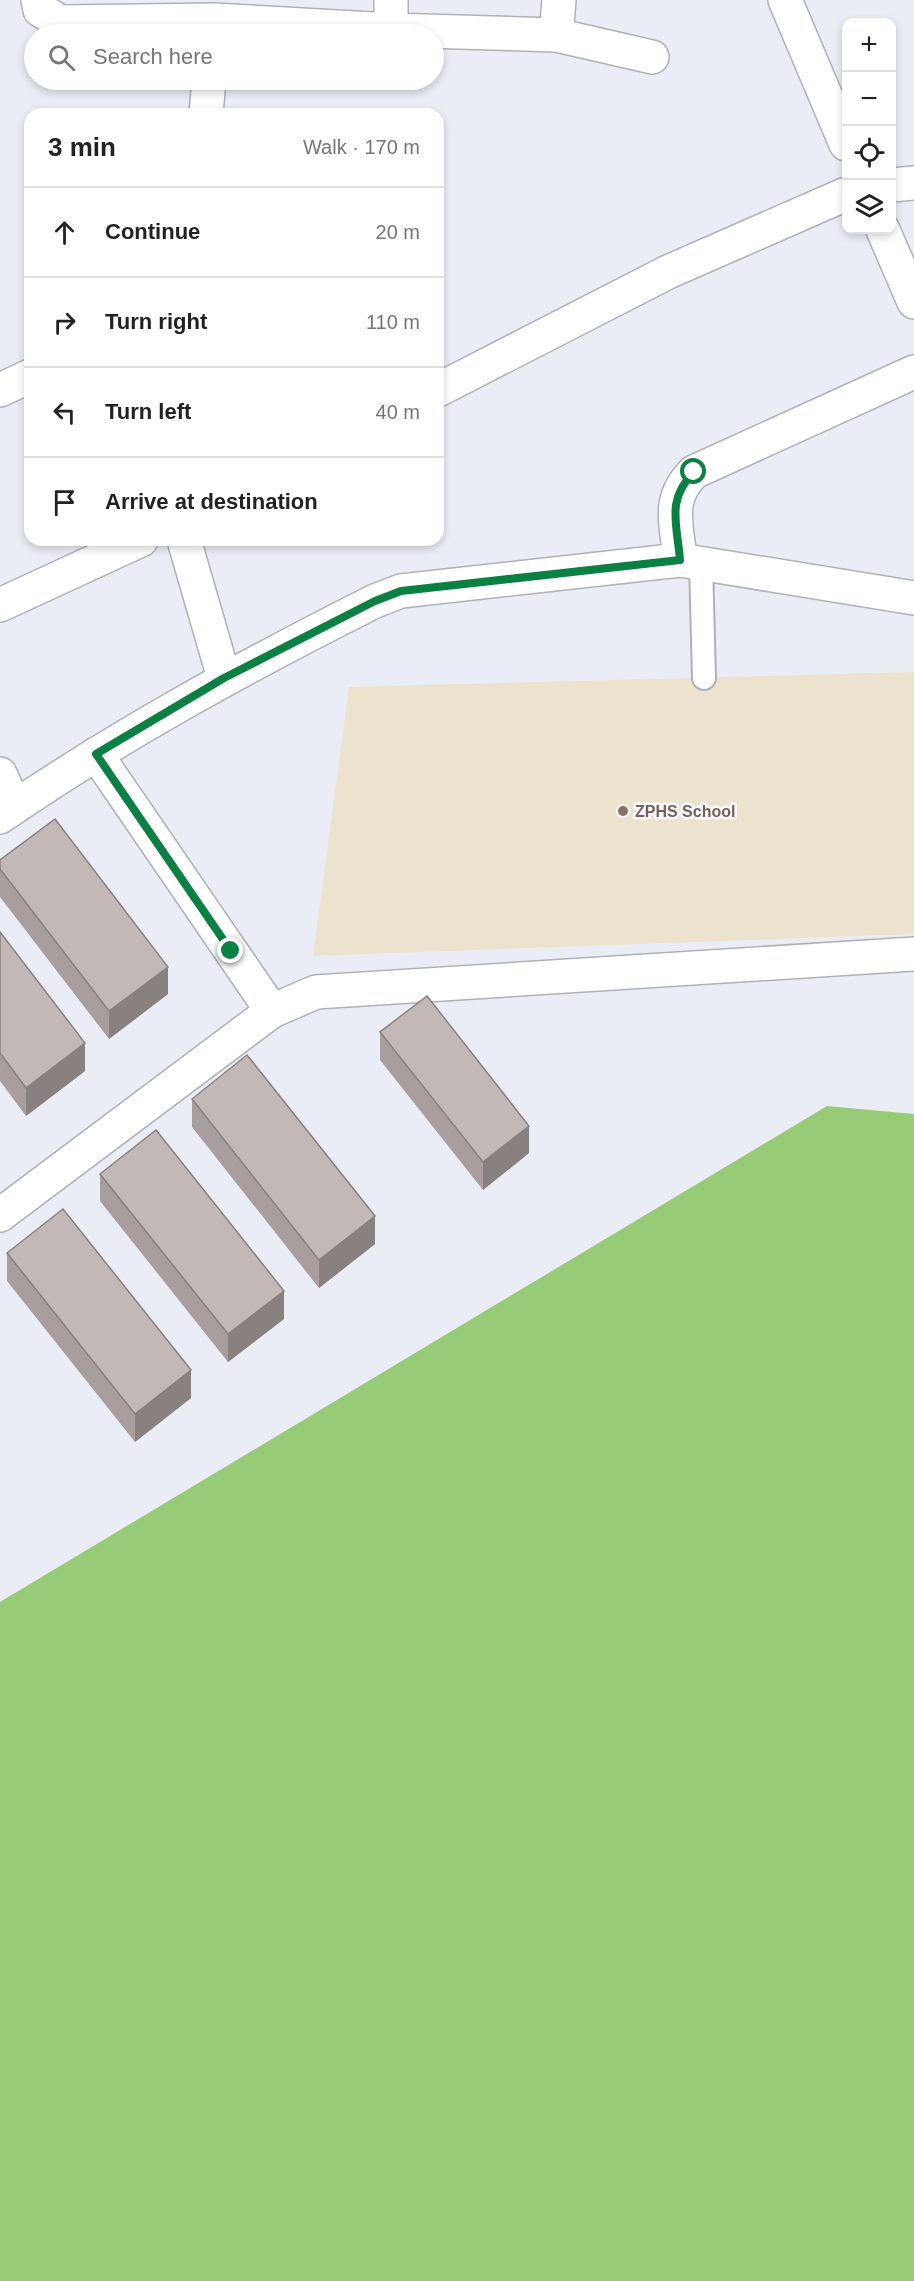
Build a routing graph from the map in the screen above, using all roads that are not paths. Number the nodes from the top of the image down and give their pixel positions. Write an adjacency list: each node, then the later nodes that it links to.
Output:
1 (38, 0): 5 (street)
2 (559, 0): 6 (street)
3 (785, 0): 10 (street)
4 (391, 15): 5 (street); 6 (street)
5 (214, 18)
6 (556, 35): 7 (street)
7 (652, 57)
8 (208, 90): 9 (street)
9 (207, 108)
10 (842, 135)
11 (914, 183): 12 (street)
12 (896, 185)
13 (842, 196): 18 (street)
14 (885, 234): 15 (street)
15 (914, 302)
16 (914, 372): 22 (street)
17 (24, 379): 19 (street)
18 (444, 387)
19 (0, 390)
20 (128, 546): 24 (street)
21 (186, 546): 25 (street)
22 (690, 561): 23 (street); 25 (street); 26 (lane)
23 (914, 598)
24 (0, 605)
25 (224, 678): 27 (street)
26 (704, 678)
27 (96, 754): 29 (street); 31 (street)
28 (0, 774): 29 (street)
29 (8, 811)
30 (914, 954): 31 (street)
31 (272, 1011): 32 (street)
32 (0, 1215)

